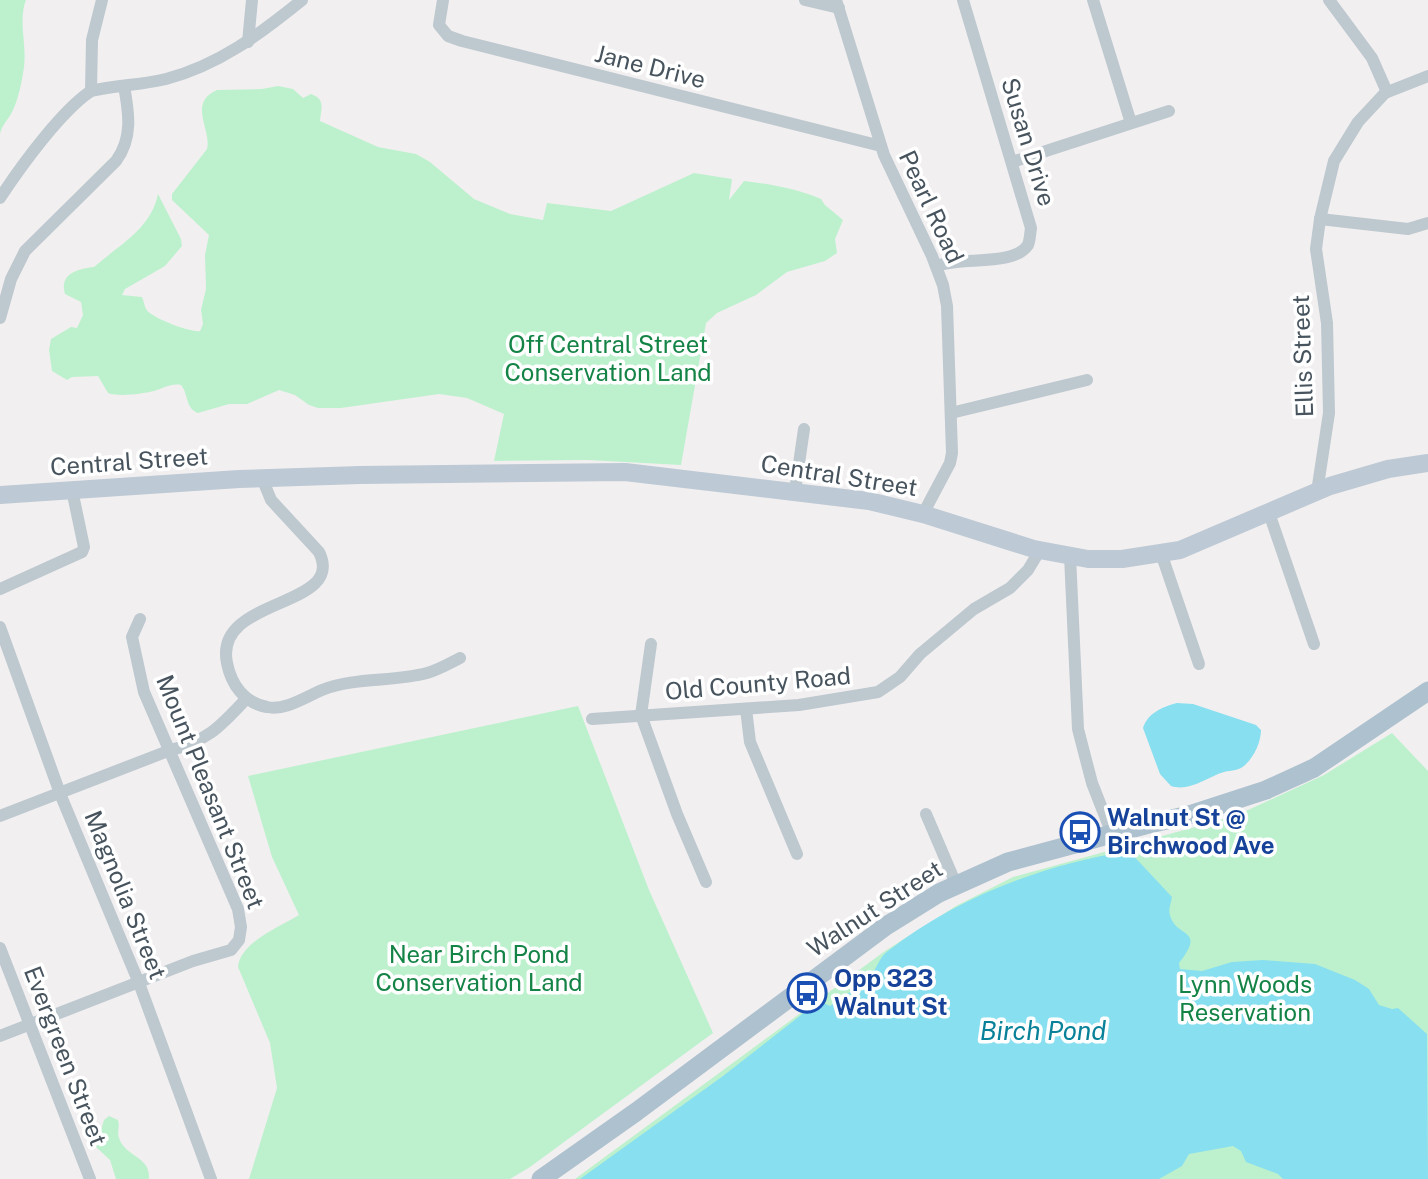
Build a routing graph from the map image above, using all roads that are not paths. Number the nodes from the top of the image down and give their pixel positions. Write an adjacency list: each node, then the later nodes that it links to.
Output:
1 (102, 0): 13 (street)
2 (252, 0): 10 (street)
3 (302, 0): 10 (street)
4 (443, 0): 17 (street, Jane Drive)
5 (805, 0): 9 (street)
6 (963, 0): 18 (street, Susan Drive)
7 (1093, 0): 16 (street)
8 (1329, 0): 14 (street)
9 (838, 4): 17 (street, Pearl Road)
10 (248, 42): 12 (street)
11 (1428, 76): 14 (street)
12 (124, 86): 13 (street); 23 (street)
13 (91, 91): 19 (street)
14 (1387, 92): 20 (street, Ellis Street)
15 (1169, 111): 16 (street)
16 (1131, 123): 18 (street)
17 (881, 146): 22 (street, Pearl Road)
18 (1012, 162): 22 (street, Susan Drive)
19 (0, 198)
20 (1320, 219): 21 (street); 31 (street, Ellis Street)
21 (1428, 223)
22 (937, 266): 25 (street, Pearl Road)
23 (0, 318)
24 (1087, 380): 25 (street)
25 (951, 413): 34 (street, Pearl Road)
26 (804, 429): 30 (street)
27 (1428, 463): 31 (street, Central Street)
28 (262, 478): 29 (street, Central Street); 30 (street, Central Street); 46 (street)
29 (72, 490): 32 (street, Central Street); 38 (street)
30 (795, 491): 34 (street, Central Street)
31 (1317, 492): 33 (street, Central Street)
32 (0, 495)
33 (1269, 513): 36 (street, Central Street); 42 (street)
34 (923, 514): 35 (street, Central Street)
35 (1040, 550): 37 (street, Central Street); 47 (street, Old County Road)
36 (1161, 553): 37 (street, Central Street); 44 (street)
37 (1070, 556): 54 (street)
38 (0, 589)
39 (140, 619): 50 (street, Mount Pleasant Street)
40 (0, 627): 51 (street, Magnolia Street)
41 (651, 644): 48 (street)
42 (1314, 645)
43 (460, 658): 46 (street)
44 (1199, 664)
45 (1428, 691): 54 (main road, Walnut Street)
46 (246, 699): 50 (street)
47 (746, 709): 48 (street, Old County Road); 55 (street)
48 (640, 715): 49 (street, Old County Road); 56 (street)
49 (592, 719)
50 (168, 751): 51 (street); 59 (street, Mount Pleasant Street)
51 (60, 794): 53 (street); 59 (street, Magnolia Street)
52 (926, 814): 57 (street)
53 (0, 817)
54 (1112, 834): 57 (main road, Walnut Street)
55 (797, 854)
56 (706, 882)
57 (956, 884): 64 (main road, Walnut Street)
58 (0, 948): 60 (street, Evergreen Street)
59 (139, 983): 60 (street); 63 (street, Magnolia Street)
60 (30, 1024): 61 (street); 62 (street, Evergreen Street)
61 (0, 1036)
62 (90, 1179)
63 (211, 1179)
64 (541, 1179)

